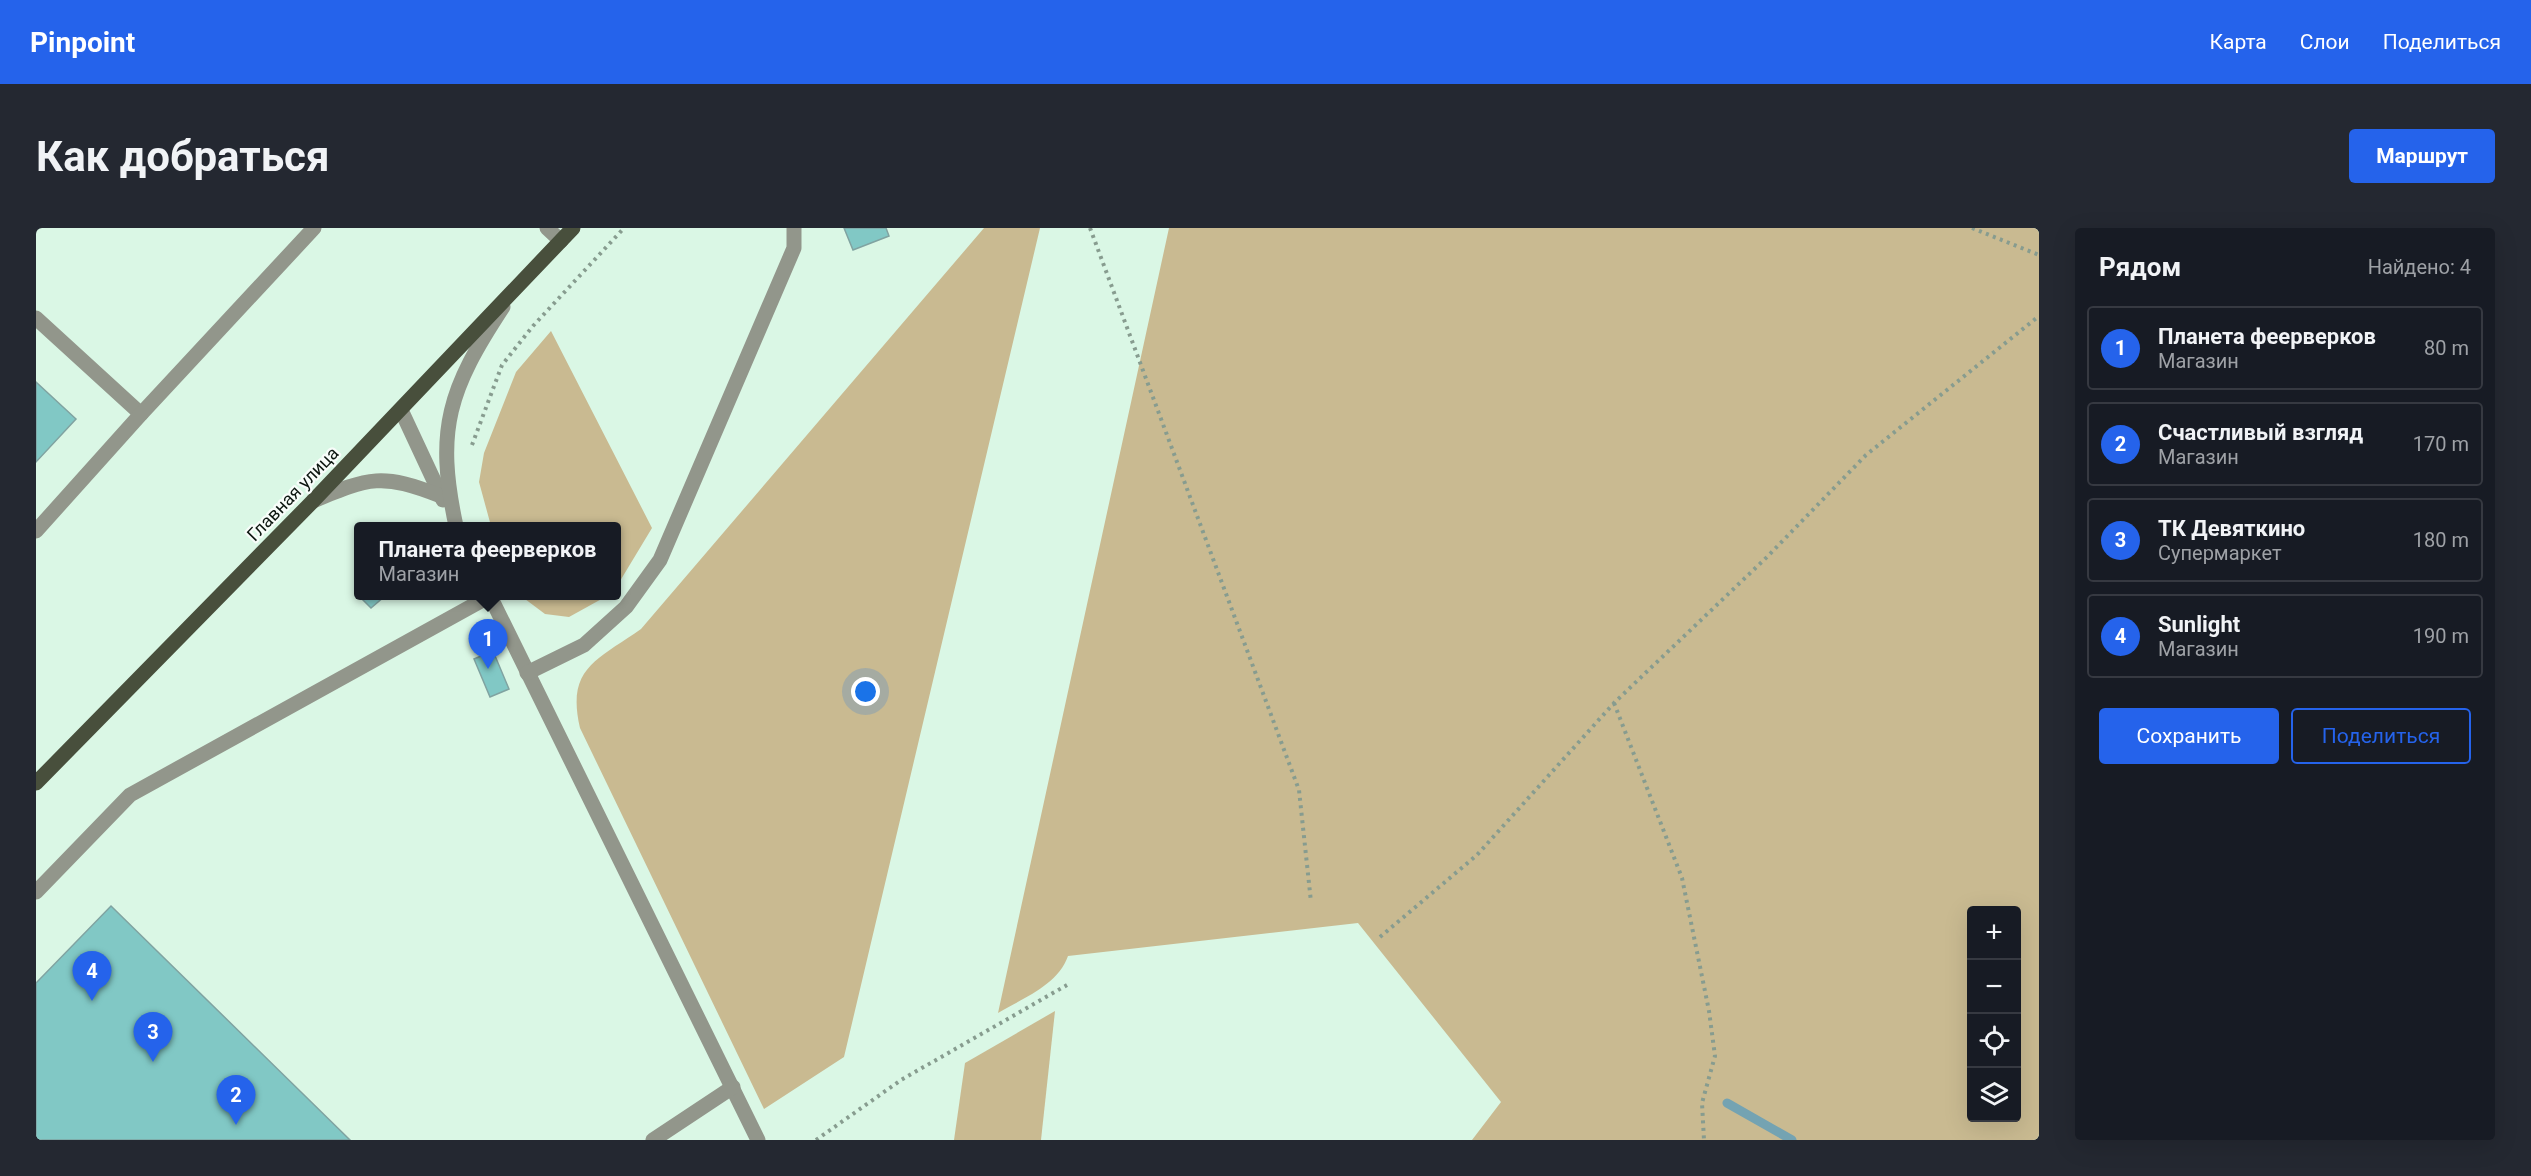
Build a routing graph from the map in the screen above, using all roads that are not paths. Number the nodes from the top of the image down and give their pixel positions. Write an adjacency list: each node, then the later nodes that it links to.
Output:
1 (314, 228): 9 (street)
2 (547, 228): 5 (street)
3 (573, 228): 5 (main road, Главная улица)
4 (794, 228): 17 (street)
5 (561, 242): 6 (main road, Главная улица)
6 (514, 291): 8 (main road, Главная улица); 13 (street)
7 (36, 318): 9 (street)
8 (401, 410): 10 (street); 11 (main road, Главная улица)
9 (141, 414): 14 (street)
10 (441, 496): 11 (street); 12 (street)
11 (313, 501): 18 (main road, Главная улица)
12 (454, 522)
13 (455, 522)
14 (36, 531)
15 (483, 600): 19 (street)
16 (492, 600): 17 (street)
17 (527, 674): 20 (street)
18 (36, 783)
19 (36, 892)
20 (733, 1087): 21 (street); 22 (street)
21 (654, 1140)
22 (758, 1140)

